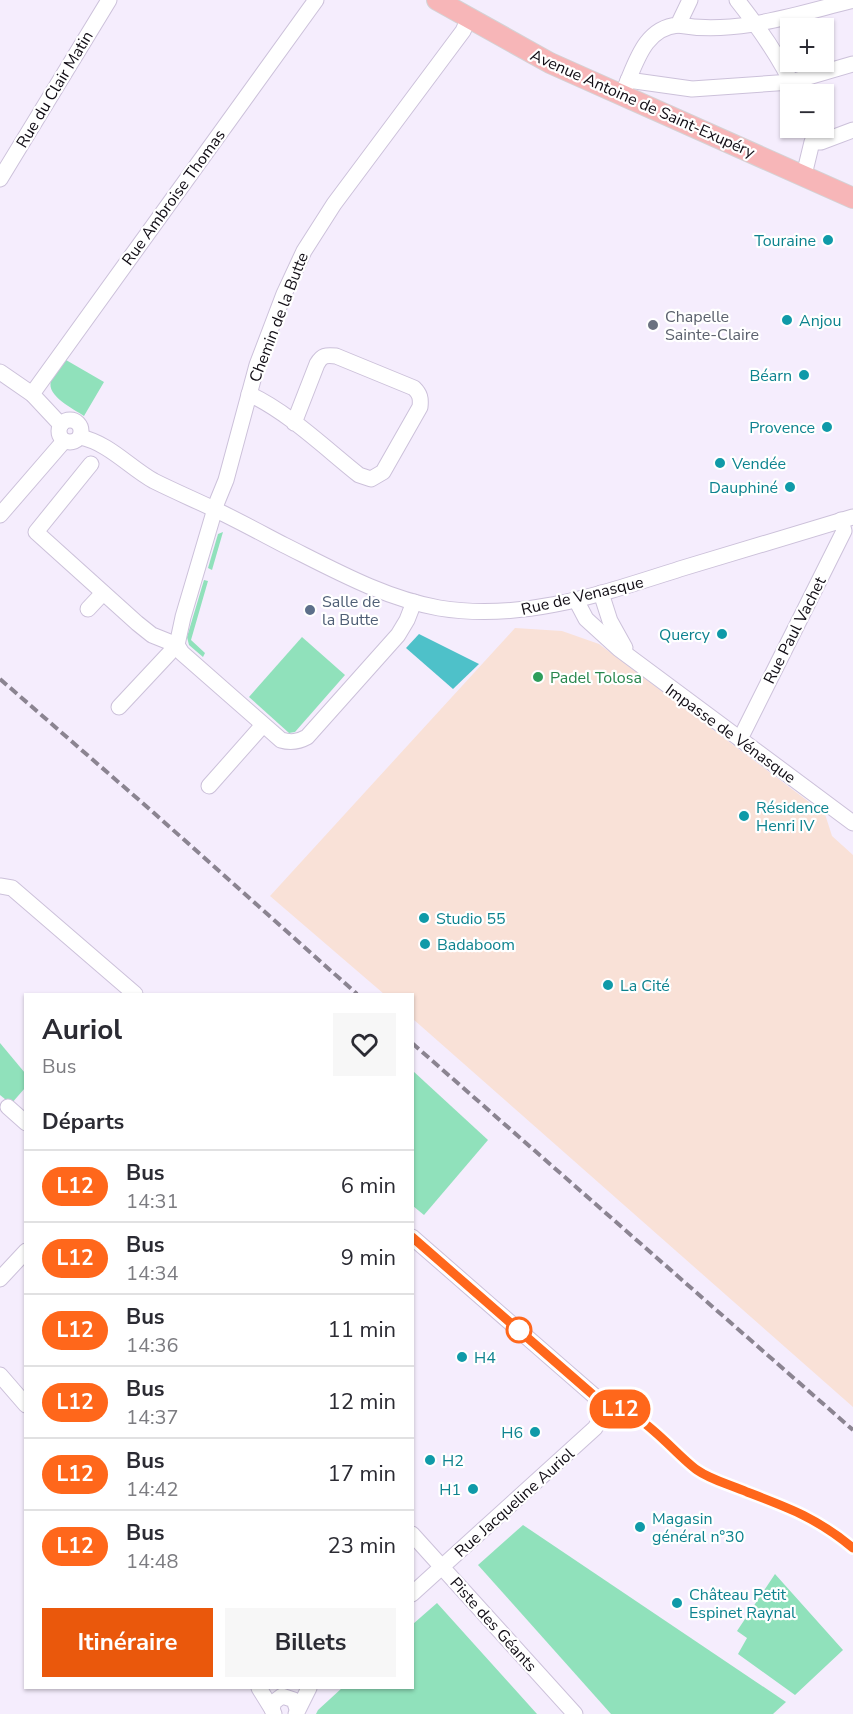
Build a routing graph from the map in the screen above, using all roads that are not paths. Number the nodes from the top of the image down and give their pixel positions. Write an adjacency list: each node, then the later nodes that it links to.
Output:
1 (109, 0): 21 (street, Rue du Clair Matin)
2 (316, 0): 24 (street, Rue Ambroise Thomas)
3 (437, 0): 7 (main road, Avenue Antoine de Saint-Exupéry)
4 (690, 0): 9 (street)
5 (737, 0): 8 (street)
6 (851, 2): 8 (street)
7 (469, 18): 13 (main road, Avenue Antoine de Saint-Exupéry); 25 (street, Chemin de la Butte)
8 (756, 24): 9 (street); 11 (street)
9 (678, 25): 13 (street)
10 (853, 64): 12 (street)
11 (792, 84)
12 (804, 84)
13 (625, 88): 14 (street); 20 (main road, Avenue Antoine de Saint-Exupéry)
14 (780, 88)
15 (853, 130): 16 (street)
16 (834, 137)
17 (810, 138): 20 (street)
18 (815, 138): 19 (street)
19 (832, 138)
20 (804, 175): 22 (main road, Avenue Antoine de Saint-Exupéry)
21 (0, 179)
22 (853, 198)
23 (0, 372): 24 (street)
24 (32, 393): 27 (street)
25 (249, 393): 26 (street); 32 (street, Chemin de la Butte)
26 (294, 423): 26 (street)
27 (61, 424): 28 (street); 29 (street)
28 (80, 437): 29 (street); 32 (street)
29 (64, 441): 31 (street)
30 (91, 464): 34 (street)
31 (0, 515)
32 (214, 515): 37 (street, Rue de Venasque); 39 (street, Chemin de la Butte)
33 (847, 518): 35 (street, Rue de Venasque); 43 (street, Rue Paul Vachet)
34 (103, 593): 38 (street); 39 (street)
35 (601, 593): 36 (street, Rue de Venasque); 40 (street, Impasse de Vénasque)
36 (576, 600): 37 (street, Rue de Venasque); 40 (street, Impasse de Vénasque)
37 (414, 602): 42 (street)
38 (88, 609)
39 (177, 645): 41 (street); 42 (street)
40 (639, 664): 43 (street, Impasse de Vénasque)
41 (119, 707)
42 (263, 725): 44 (street)
43 (740, 739): 45 (street, Impasse de Vénasque)
44 (209, 786)
45 (853, 823)
46 (0, 886): 47 (street)
47 (134, 993)
48 (9, 1107): 49 (street)
49 (24, 1120)
50 (414, 1239): 56 (street, Rue Jacqueline Auriol)
51 (24, 1253): 52 (street)
52 (0, 1279)
53 (0, 1375): 54 (street)
54 (24, 1403)
55 (414, 1536): 56 (street, Piste des Géants)
56 (443, 1567): 57 (street, Rue Jacqueline Auriol); 65 (street, Piste des Géants)
57 (414, 1592)
58 (260, 1689): 63 (street)
59 (268, 1689): 62 (street)
60 (306, 1689): 62 (street)
61 (308, 1689): 64 (street)
62 (285, 1696): 63 (street); 64 (street)
63 (273, 1712)
64 (297, 1712)
65 (575, 1714)

